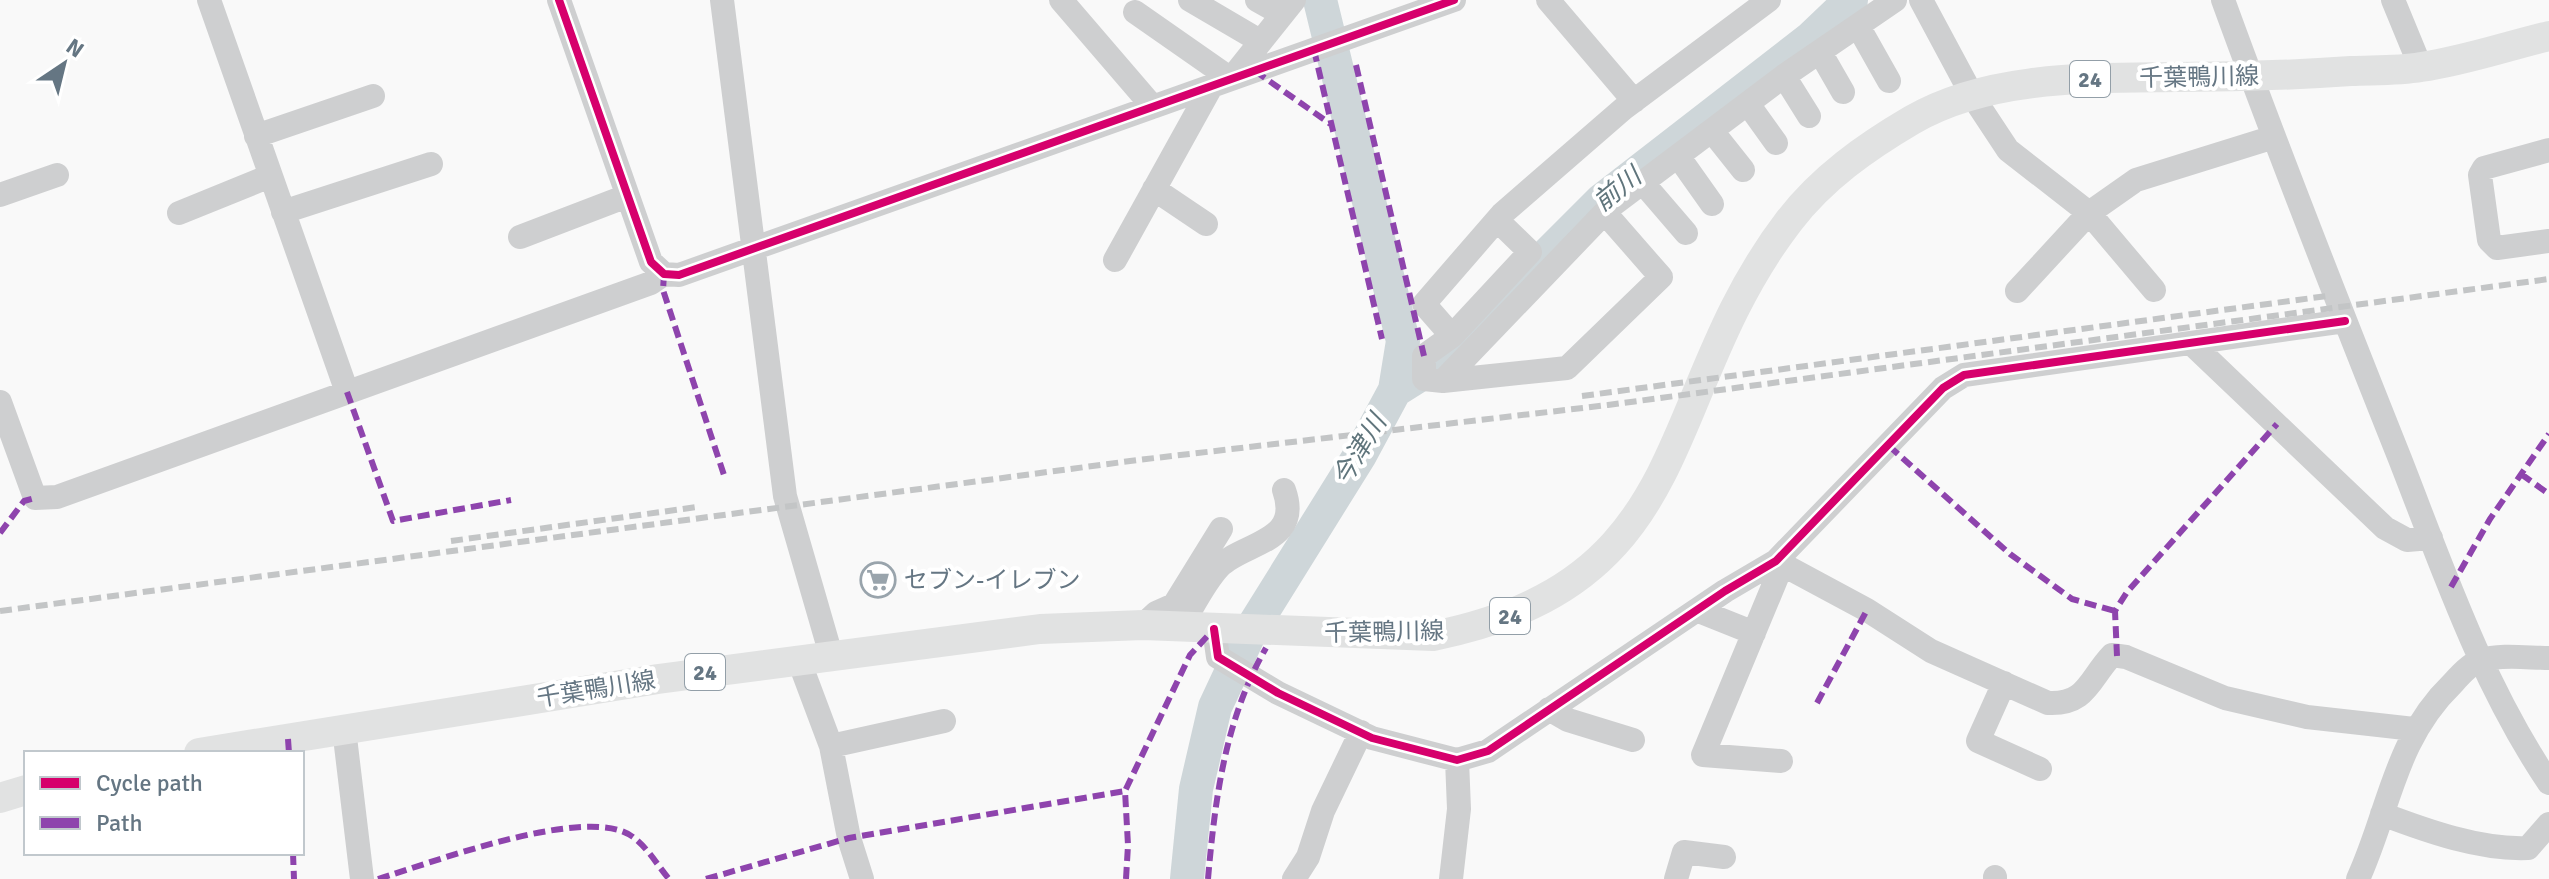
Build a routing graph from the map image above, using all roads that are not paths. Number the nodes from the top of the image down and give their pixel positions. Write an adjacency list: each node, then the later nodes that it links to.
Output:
1 (209, 0): 33 (street)
2 (559, 0): 45 (street)
3 (722, 0): 56 (street)
4 (1061, 0): 30 (street)
5 (1190, 0): 18 (street)
6 (1257, 0): 14 (street)
7 (1454, 0): 24 (street)
8 (1548, 0): 28 (street)
9 (1769, 0): 28 (street)
10 (1895, 0): 16 (street)
11 (1921, 0): 27 (street)
12 (2223, 0): 22 (street)
13 (2393, 0): 20 (street)
14 (1288, 7): 18 (street)
15 (1135, 12): 24 (street)
16 (1858, 26): 19 (street); 23 (street)
17 (2549, 36): 20 (main road, 千葉鴨川線 / 24)
18 (1260, 41): 24 (street)
19 (1820, 52): 21 (street); 25 (street)
20 (2421, 68): 22 (main road, 千葉鴨川線 / 24)
21 (1784, 76): 29 (street); 31 (street)
22 (2251, 77): 27 (main road, 千葉鴨川線 / 24); 34 (street)
23 (1889, 81)
24 (1221, 83): 30 (street); 43 (street)
25 (1843, 92)
26 (373, 96): 33 (street)
27 (1973, 97): 50 (street); 77 (main road, 千葉鴨川線 / 24)
28 (1634, 101): 51 (street)
29 (1748, 104): 32 (street); 35 (street)
30 (1153, 107): 56 (street)
31 (1809, 116)
32 (1712, 131): 37 (street); 39 (street)
33 (256, 136): 41 (street)
34 (2274, 137): 50 (street); 63 (street)
35 (1776, 143)
36 (2549, 150): 55 (street)
37 (1678, 156): 42 (street); 46 (street)
38 (431, 164): 47 (street)
39 (1743, 170)
40 (57, 175): 44 (street)
41 (270, 176): 47 (street); 48 (street)
42 (1643, 183): 49 (street); 53 (street)
43 (1154, 189): 52 (street); 57 (street)
44 (0, 195)
45 (627, 196): 54 (street); 59 (street)
46 (1712, 204)
47 (283, 212): 67 (street)
48 (179, 213)
49 (1605, 213): 66 (street); 66 (street)
50 (2089, 213): 60 (street); 61 (street)
51 (1497, 220): 58 (street); 62 (street)
52 (1206, 224)
53 (1686, 233)
54 (520, 237)
55 (2549, 241)
56 (753, 249): 59 (street); 78 (street)
57 (1115, 260)
58 (1459, 263): 62 (street); 64 (street)
59 (664, 274): 67 (street)
60 (2154, 290)
61 (2017, 291)
62 (1493, 292): 64 (street)
63 (2345, 321): 65 (street); 71 (street)
64 (1452, 336): 66 (street)
65 (2191, 343): 71 (street); 72 (street)
66 (1443, 381)
67 (347, 392): 68 (street)
68 (0, 402)
69 (1284, 490): 75 (street)
70 (1221, 529): 74 (street)
71 (2431, 538): 81 (street)
72 (1779, 563): 73 (street); 76 (street); 82 (street)
73 (1699, 611): 76 (street); 83 (street)
74 (1143, 625): 75 (main road, 千葉鴨川線 / 24); 78 (main road, 千葉鴨川線 / 24)
75 (1181, 626): 77 (main road, 千葉鴨川線 / 24)
76 (1754, 633): 92 (street)
77 (1216, 643): 87 (street)
78 (831, 655): 79 (main road, 千葉鴨川線 / 24)
79 (798, 658): 85 (main road, 千葉鴨川線 / 24); 89 (street)
80 (2549, 658): 81 (street)
81 (2481, 660): 86 (street); 94 (street)
82 (2004, 683): 86 (street); 93 (street)
83 (1549, 709): 88 (street); 91 (street)
84 (944, 721): 89 (street)
85 (344, 729): 90 (main road, 千葉鴨川線 / 24); 100 (street)
86 (2414, 729): 97 (street)
87 (1361, 732): 91 (street); 102 (street)
88 (1633, 740)
89 (831, 746): 101 (street)
90 (211, 751)
91 (1457, 760): 103 (street)
92 (1781, 761)
93 (2040, 769)
94 (2549, 783)
95 (24, 791): 96 (main road)
96 (0, 798)
97 (2382, 814): 98 (street); 105 (street)
98 (2549, 824)
99 (1724, 857): 104 (street)
100 (362, 879)
101 (862, 879)
102 (1294, 879)
103 (1451, 879)
104 (1676, 879)
105 (2358, 879)

